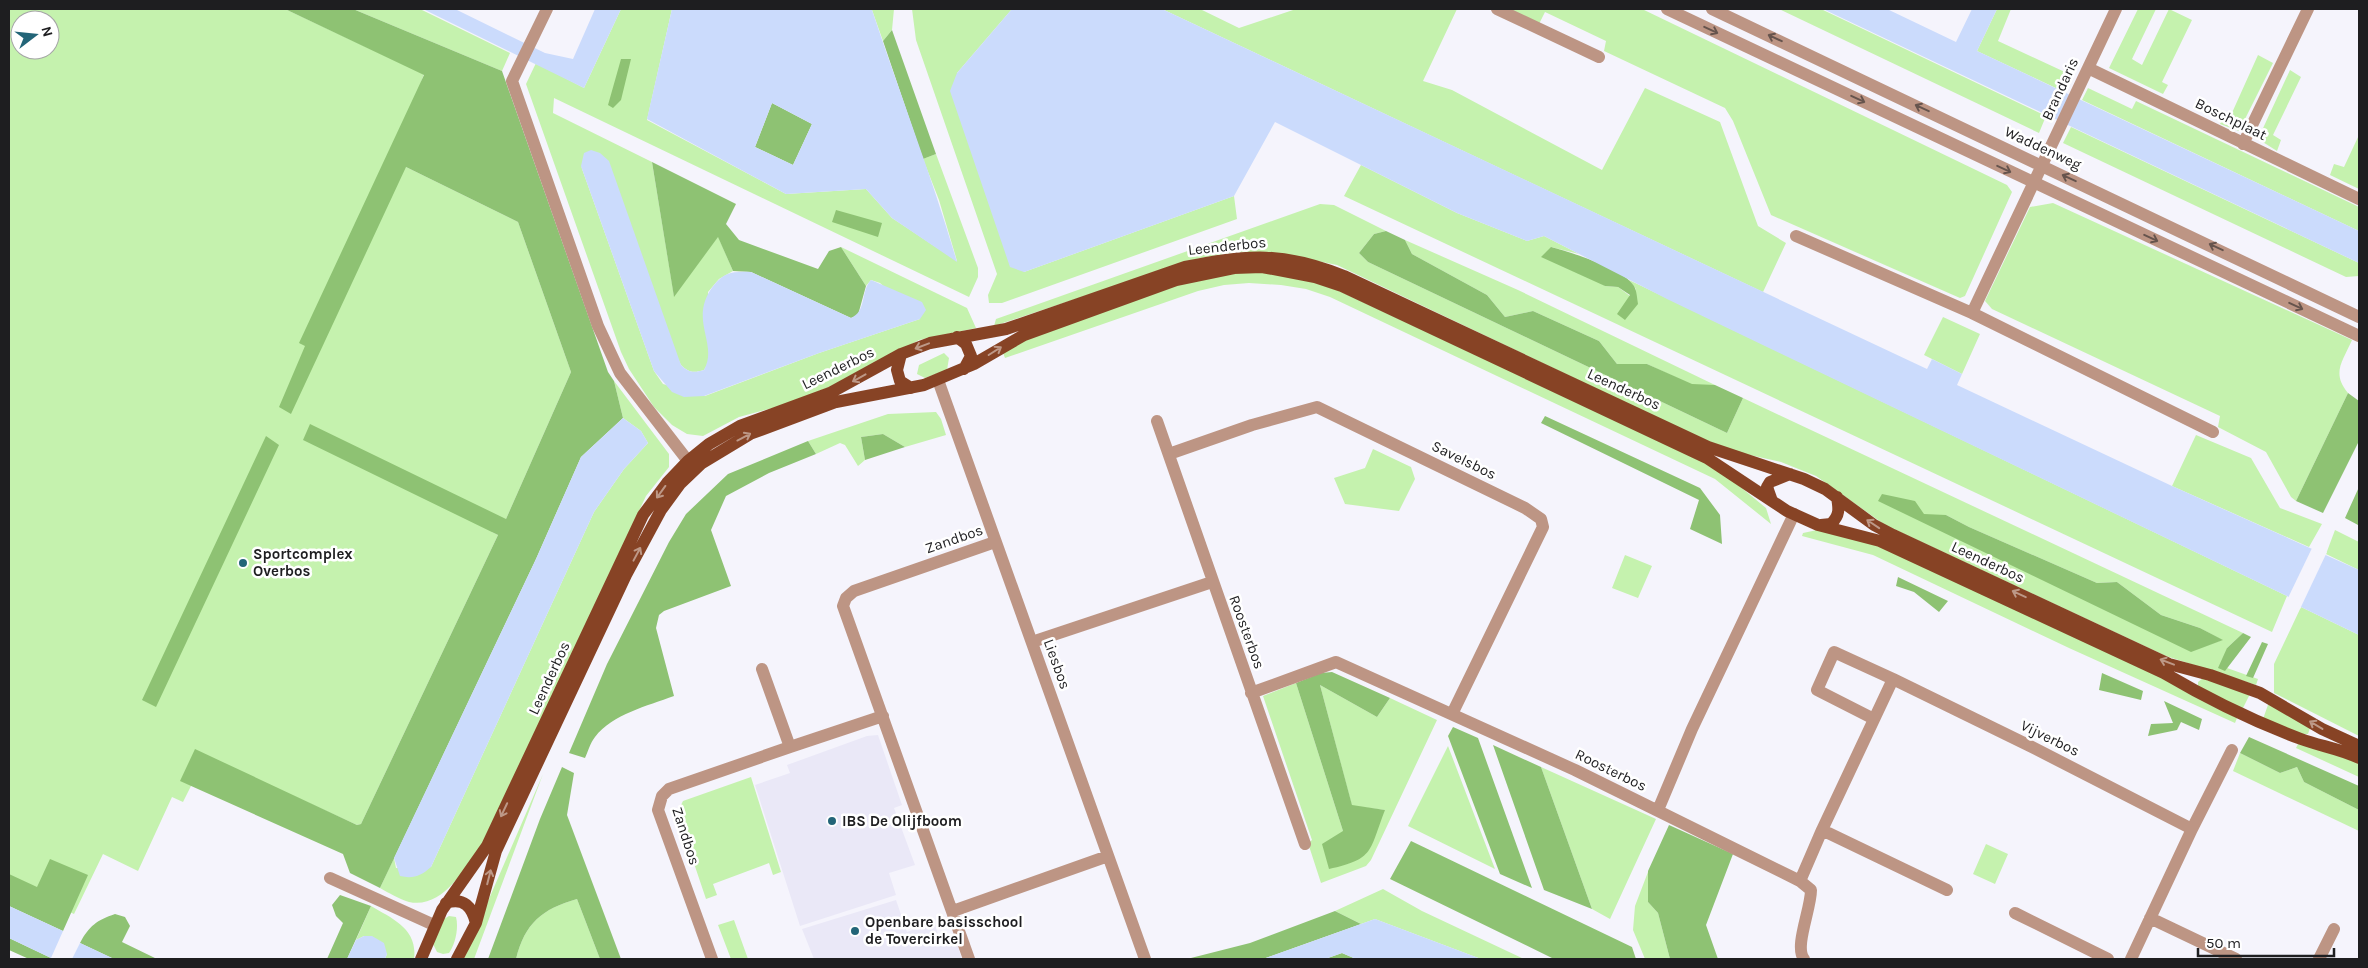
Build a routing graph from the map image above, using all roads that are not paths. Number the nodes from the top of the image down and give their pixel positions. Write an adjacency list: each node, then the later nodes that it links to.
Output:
1 (1497, 9): 7 (street)
2 (1667, 9): 11 (street, one-way to 11)
3 (1712, 9): 10 (street, Waddenweg, one-way to 3)
4 (2116, 9): 8 (street, Brandaris)
5 (2308, 9): 9 (street)
6 (542, 10): 25 (street)
7 (1599, 57)
8 (2088, 68): 9 (street, Boschplaat); 10 (street, Brandaris)
9 (2243, 144): 12 (street, Boschplaat)
10 (2042, 165): 11 (street, Brandaris); 15 (street, Waddenweg, one-way to 10)
11 (2034, 183): 14 (street); 16 (street, one-way to 16)
12 (2359, 199)
13 (1796, 236): 14 (street)
14 (1972, 312): 23 (street)
15 (2359, 317)
16 (2359, 336)
17 (956, 337): 18 (main road, Leenderbos, one-way to 18); 19 (main road); 26 (main road, Leenderbos)
18 (902, 354): 21 (main road); 25 (main road, Leenderbos, one-way to 25)
19 (964, 369): 20 (main road, Leenderbos); 28 (main road, Leenderbos, one-way to 28)
20 (938, 380): 21 (main road, Leenderbos); 31 (street, Liesbos)
21 (911, 388): 56 (main road, Leenderbos, one-way to 21)
22 (1157, 420): 24 (street)
23 (2213, 432)
24 (1169, 454): 32 (street); 37 (street, Savelsbos)
25 (688, 461): 52 (main road, Leenderbos, one-way to 52)
26 (1790, 474): 27 (main road, Leenderbos); 28 (main road)
27 (1837, 497): 30 (main road); 40 (main road, Leenderbos, one-way to 27)
28 (1772, 501): 29 (main road, Leenderbos)
29 (1794, 514): 30 (main road, Leenderbos); 44 (street, Roosterbos)
30 (1818, 525): 43 (main road, Leenderbos)
31 (995, 542): 33 (street, Liesbos); 38 (street, Zandbos)
32 (1212, 582): 33 (street); 36 (street, Roosterbos)
33 (1032, 642): 48 (street, Liesbos)
34 (762, 669): 41 (street)
35 (1893, 679): 39 (street); 39 (street, Vijverbos); 45 (street, Vijverbos)
36 (1251, 693): 37 (street, Roosterbos); 47 (street, Roosterbos)
37 (1452, 714): 44 (street, Roosterbos)
38 (883, 716): 41 (street, Zandbos); 53 (street, Zandbos)
39 (1874, 719): 46 (street)
40 (2359, 746)
41 (790, 747): 61 (street, Zandbos)
42 (2232, 750): 45 (street)
43 (2359, 758)
44 (1658, 810): 50 (street)
45 (2192, 829): 55 (street)
46 (1822, 830): 50 (street); 51 (street)
47 (1305, 844)
48 (1108, 856): 53 (street); 63 (street, Liesbos)
49 (330, 878): 57 (street)
50 (1800, 881): 64 (street)
51 (1947, 890)
52 (446, 903): 56 (main road); 57 (main road, Leenderbos)
53 (953, 911): 62 (street, Zandbos)
54 (2015, 913): 65 (street)
55 (2150, 918): 66 (street); 67 (street)
56 (476, 923): 60 (main road, Leenderbos)
57 (434, 925): 59 (main road, Leenderbos)
58 (2334, 929): 68 (street)
59 (422, 958)
60 (457, 959)
61 (712, 959)
62 (969, 959)
63 (1145, 959)
64 (1804, 959)
65 (2108, 959)
66 (2131, 959)
67 (2236, 959)
68 (2319, 959)

